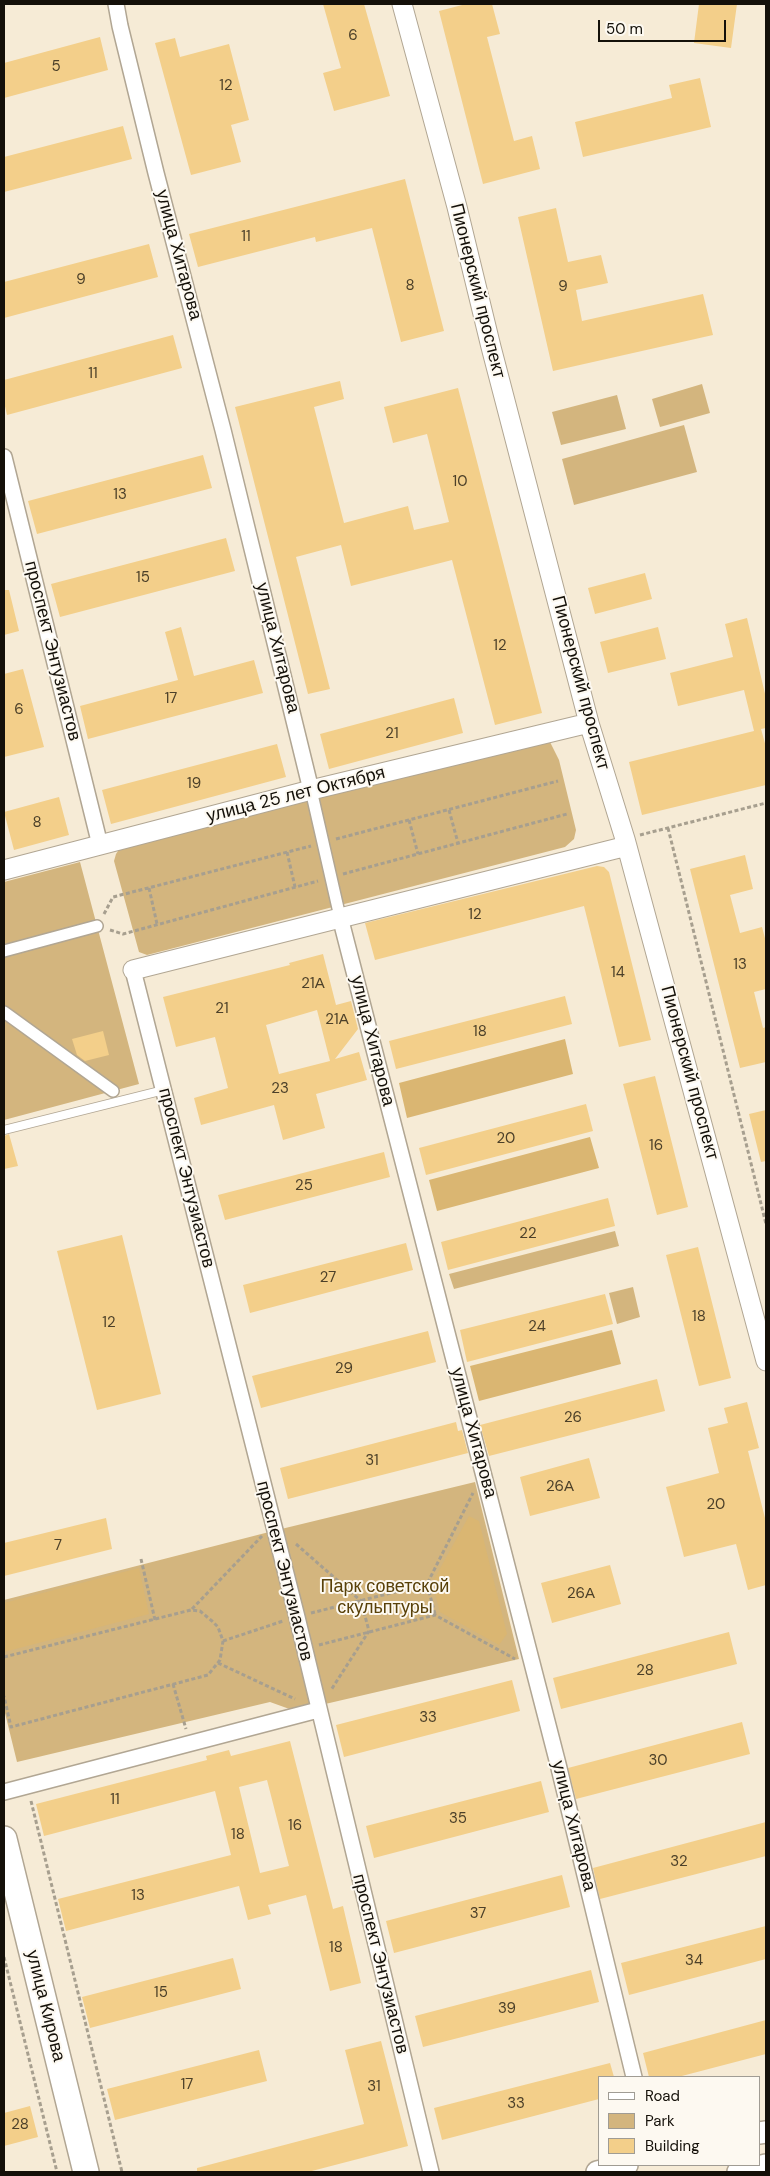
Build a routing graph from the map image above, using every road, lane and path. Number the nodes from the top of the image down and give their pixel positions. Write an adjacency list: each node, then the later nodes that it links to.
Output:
1 (116, 4): 5 (street, улица Хитарова)
2 (402, 4): 4 (street, Пионерский проспект)
3 (4, 457): 12 (street, проспект Энтузиастов)
4 (589, 723): 5 (street, улица 25 лет Октября); 10 (street, Пионерский проспект)
5 (311, 790): 12 (street, улица 25 лет Октября); 18 (street, улица Хитарова)
6 (766, 803): 9 (path)
7 (449, 810): 11 (path)
8 (409, 820): 14 (path)
9 (668, 828): 10 (path); 27 (path)
10 (626, 842): 18 (street); 28 (street, Пионерский проспект)
11 (458, 843)
12 (100, 844): 15 (street, улица 25 лет Октября)
13 (287, 852): 16 (path)
14 (418, 854)
15 (4, 870)
16 (295, 887)
17 (149, 888): 19 (path)
18 (340, 917): 22 (street); 29 (street, улица Хитарова)
19 (157, 924)
20 (97, 926): 21 (street)
21 (4, 951)
22 (133, 970): 24 (street, проспект Энтузиастов)
23 (4, 1012): 25 (street)
24 (164, 1090): 26 (lane); 30 (street, проспект Энтузиастов)
25 (113, 1091)
26 (4, 1130)
27 (766, 1224)
28 (766, 1361)
29 (483, 1472): 32 (path); 43 (street, улица Хитарова)
30 (273, 1524): 33 (path); 34 (path); 36 (street, проспект Энтузиастов)
31 (141, 1559): 37 (path)
32 (427, 1584): 33 (path); 35 (path)
33 (361, 1601): 36 (path); 38 (path)
34 (192, 1610): 37 (path); 39 (path)
35 (435, 1614): 38 (path); 43 (path)
36 (296, 1617): 39 (path); 40 (street, проспект Энтузиастов)
37 (155, 1620): 41 (path)
38 (369, 1631): 40 (path); 47 (path)
39 (223, 1640): 42 (path)
40 (304, 1650): 47 (street, проспект Энтузиастов)
41 (4, 1657)
42 (218, 1663): 44 (path); 47 (path)
43 (534, 1670): 53 (street, улица Хитарова)
44 (173, 1684): 46 (path); 48 (path)
45 (4, 1696): 46 (path)
46 (5, 1710)
47 (318, 1710): 48 (street); 59 (street, проспект Энтузиастов)
48 (190, 1744): 49 (street)
49 (28, 1786): 50 (street); 58 (path)
50 (4, 1792)
51 (4, 1840): 57 (main road, улица Кирова)
52 (4, 1957): 56 (path)
53 (634, 2076)
54 (766, 2165): 61 (main road)
55 (623, 2166): 60 (main road)
56 (57, 2172)
57 (86, 2172)
58 (122, 2172)
59 (431, 2172)
60 (597, 2172)
61 (738, 2172)

